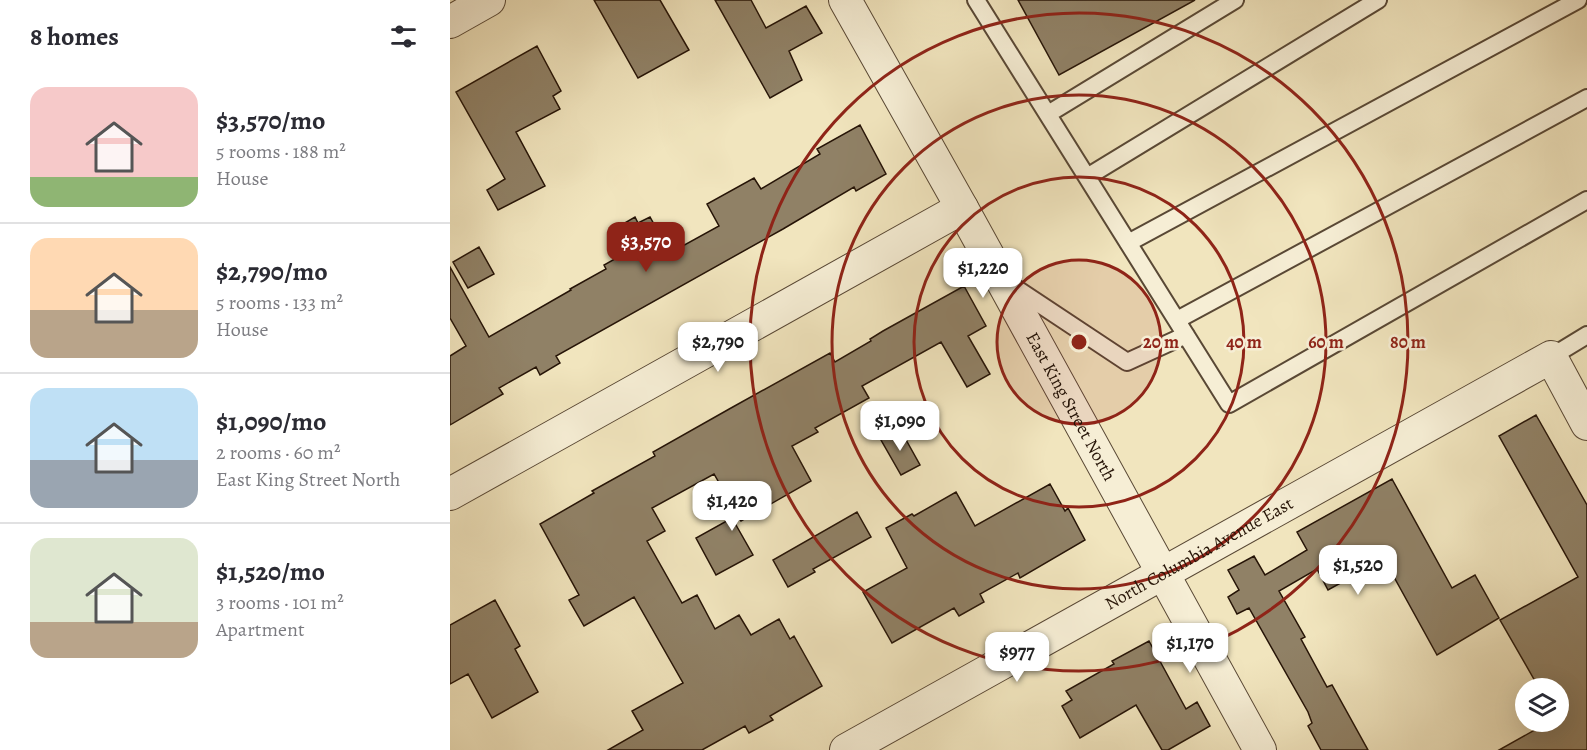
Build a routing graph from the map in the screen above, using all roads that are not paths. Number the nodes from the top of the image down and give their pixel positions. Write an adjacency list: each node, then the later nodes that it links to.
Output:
1 (489, 0): 7 (street)
2 (845, 0): 12 (street, East King Street North)
3 (976, 0): 9 (lane)
4 (1235, 0): 9 (lane)
5 (1378, 0): 10 (lane)
6 (1578, 0): 13 (lane)
7 (450, 22)
8 (1587, 98): 15 (lane)
9 (1048, 114): 10 (lane)
10 (1087, 177): 13 (lane)
11 (1587, 200): 16 (lane)
12 (962, 208): 14 (street, East King Street North); 20 (street)
13 (1128, 243): 15 (lane)
14 (1000, 278): 16 (lane); 21 (street, East King Street North)
15 (1177, 320): 16 (lane)
16 (1186, 335)
17 (1587, 335): 18 (lane)
18 (1551, 357): 19 (street); 21 (street, North Columbia Avenue East)
19 (1587, 424)
20 (450, 494)
21 (1164, 574): 22 (street, North Columbia Avenue East); 23 (street, East King Street North)
22 (846, 750)
23 (1260, 750)

